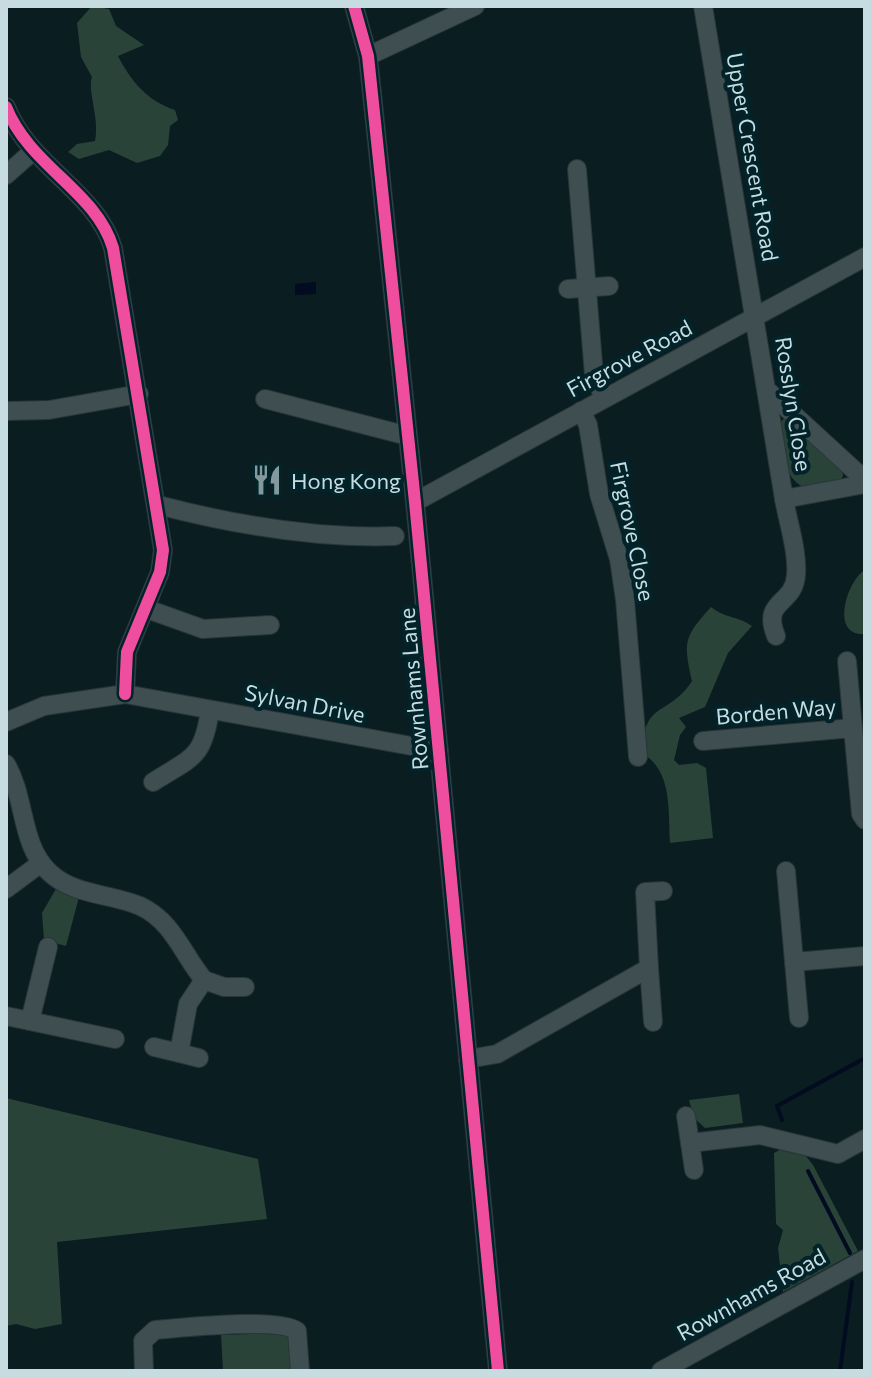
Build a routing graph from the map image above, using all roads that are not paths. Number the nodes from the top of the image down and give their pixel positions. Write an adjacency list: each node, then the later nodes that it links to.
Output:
1 (354, 6): 4 (street, Rownhams Lane)
2 (475, 6): 4 (street)
3 (703, 6): 14 (street, Upper Crescent Road)
4 (368, 56): 21 (street, Rownhams Lane)
5 (6, 107): 6 (street)
6 (32, 152): 8 (street); 16 (street)
7 (577, 169): 9 (street)
8 (6, 175)
9 (579, 194): 10 (street); 13 (street)
10 (558, 196)
11 (865, 257): 14 (street, Firgrove Road)
12 (609, 286): 13 (street)
13 (578, 289): 17 (street)
14 (756, 316): 15 (street, Rosslyn Close); 17 (street, Firgrove Road)
15 (769, 392): 22 (street); 23 (street, Rosslyn Close)
16 (139, 394): 19 (street); 25 (street)
17 (604, 398): 20 (street, Firgrove Road)
18 (265, 399): 21 (street)
19 (6, 411)
20 (581, 411): 24 (street, Firgrove Road); 37 (street, Firgrove Close)
21 (408, 436): 24 (street, Rownhams Lane)
22 (865, 482): 23 (street, Rosslyn Close)
23 (784, 499): 29 (street, Rosslyn Close)
24 (415, 502): 36 (street, Rownhams Lane)
25 (158, 505): 26 (street); 27 (street)
26 (395, 536)
27 (147, 609): 28 (street); 31 (street)
28 (270, 625)
29 (776, 636)
30 (847, 661): 34 (street, Borden Way)
31 (125, 694): 32 (street, Sylvan Drive); 33 (street, Sylvan Drive)
32 (210, 710): 36 (street, Sylvan Drive); 39 (street, Sylvan Drive)
33 (6, 722)
34 (853, 728): 35 (street, Borden Way); 40 (street, Borden Way)
35 (703, 741)
36 (439, 751): 59 (street, Rownhams Lane)
37 (638, 757)
38 (6, 764): 41 (street)
39 (153, 782)
40 (865, 820)
41 (41, 863): 43 (street); 49 (street)
42 (786, 871): 47 (street)
43 (6, 889)
44 (663, 891): 48 (street)
45 (48, 947): 53 (street)
46 (865, 956): 47 (street)
47 (794, 962): 52 (street)
48 (649, 968): 54 (street); 59 (street)
49 (204, 980): 50 (street); 57 (street)
50 (245, 987)
51 (6, 1016): 53 (street)
52 (799, 1018)
53 (30, 1021): 55 (street)
54 (653, 1022)
55 (115, 1039)
56 (154, 1047): 57 (street)
57 (179, 1053): 58 (street)
58 (199, 1058)
59 (468, 1059): 67 (street, Rownhams Lane)
60 (686, 1116): 62 (street)
61 (865, 1139): 62 (street)
62 (690, 1143): 63 (street)
63 (694, 1170)
64 (865, 1259): 68 (street, Rownhams Road)
65 (144, 1371): 66 (street)
66 (300, 1371)
67 (498, 1371)
68 (661, 1371)

